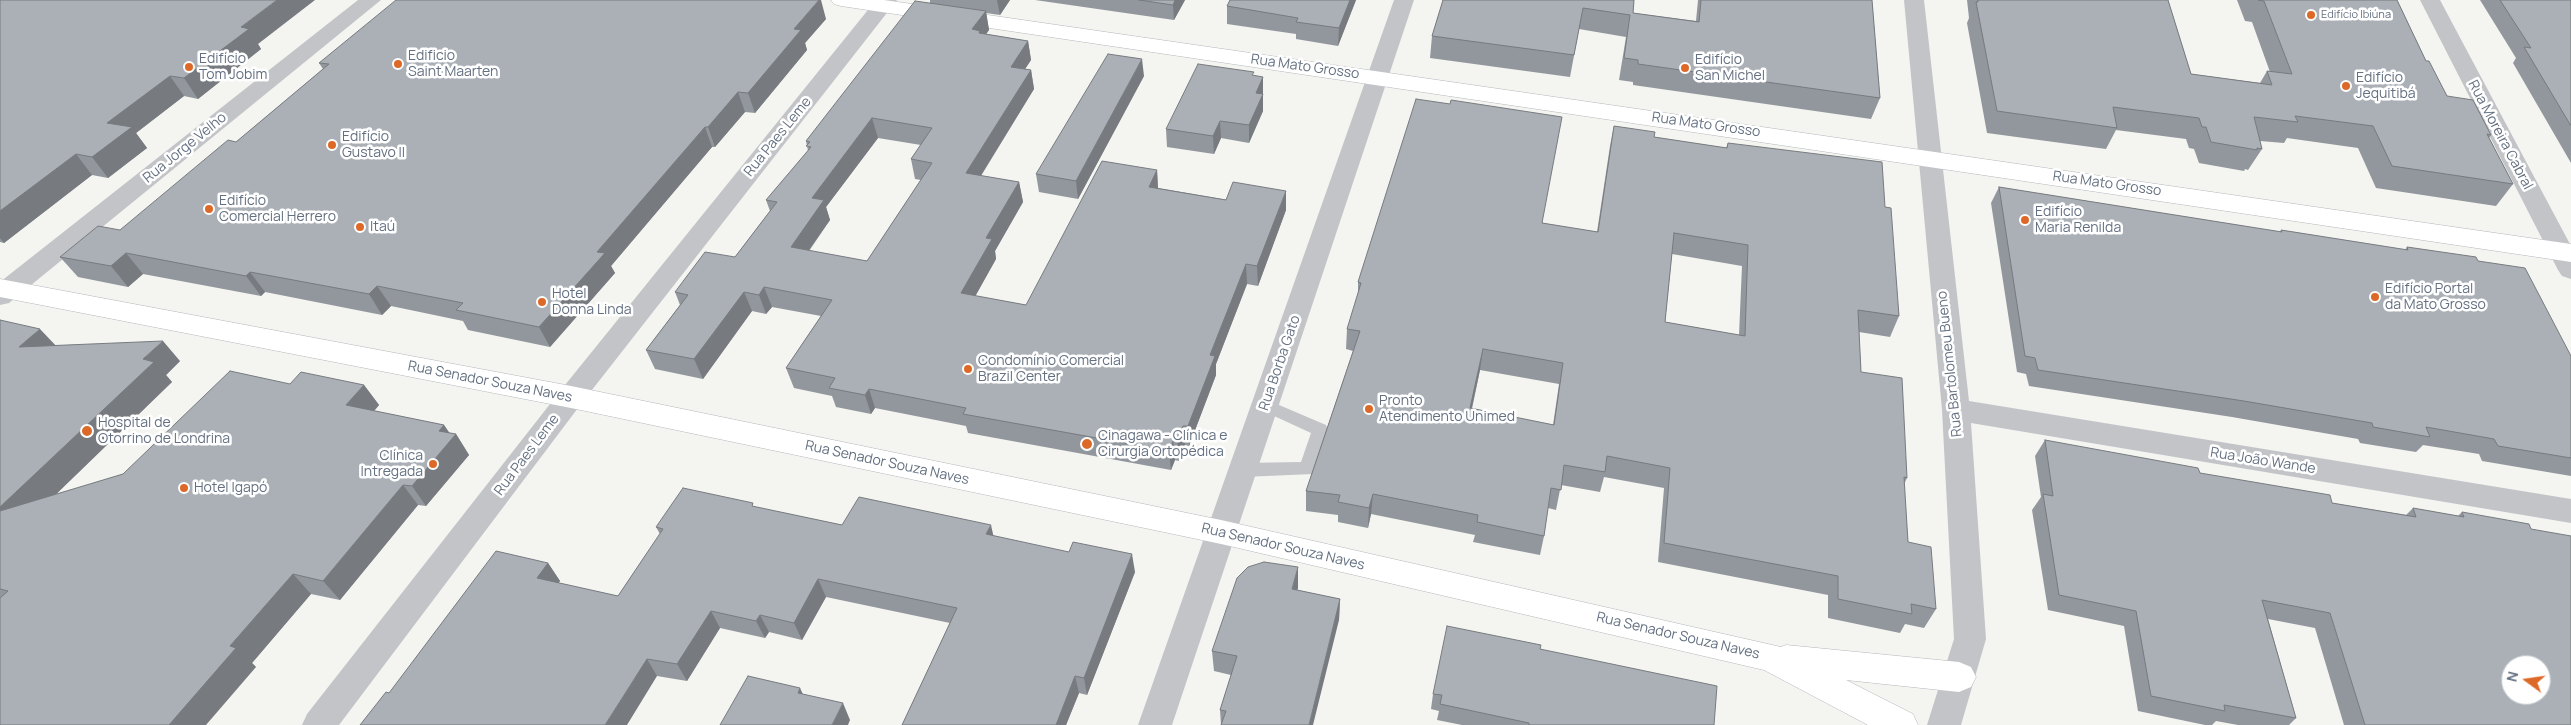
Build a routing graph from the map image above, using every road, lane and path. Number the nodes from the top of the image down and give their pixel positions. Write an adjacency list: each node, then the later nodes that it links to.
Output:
1 (371, 0): 10 (street, Rua Jorge Velho)
2 (841, 0): 6 (street, Rua Mato Grosso)
3 (1404, 0): 7 (street, Rua Borba Gato)
4 (1914, 0): 8 (street, Rua Bartolomeu Bueno)
5 (2430, 0): 9 (street, Rua Moreira Cabral)
6 (884, 3): 7 (street, Rua Mato Grosso); 11 (street, Rua Paes Leme)
7 (1378, 78): 8 (street, Rua Mato Grosso); 12 (street, Rua Borba Gato)
8 (1929, 157): 9 (street, Rua Mato Grosso); 13 (street, Rua Bartolomeu Bueno)
9 (2568, 258)
10 (3, 291): 11 (street, Rua Senador Souza Naves)
11 (571, 397): 16 (street, Rua Senador Souza Naves); 19 (street, Rua Paes Leme)
12 (1265, 405): 14 (street, Rua Borba Gato); 14 (lane)
13 (1956, 410): 15 (street, Rua João Wande); 18 (street, Rua Bartolomeu Bueno)
14 (1243, 470): 16 (street, Rua Borba Gato)
15 (2571, 511)
16 (1221, 532): 17 (street, Rua Senador Souza Naves); 20 (street, Rua Borba Gato)
17 (1770, 657): 18 (street, Rua Senador Souza Naves); 21 (street, Rua Senador Souza Naves)
18 (1959, 677): 22 (street, Rua Bartolomeu Bueno)
19 (319, 725)
20 (1155, 725)
21 (1901, 725)
22 (1944, 725)

